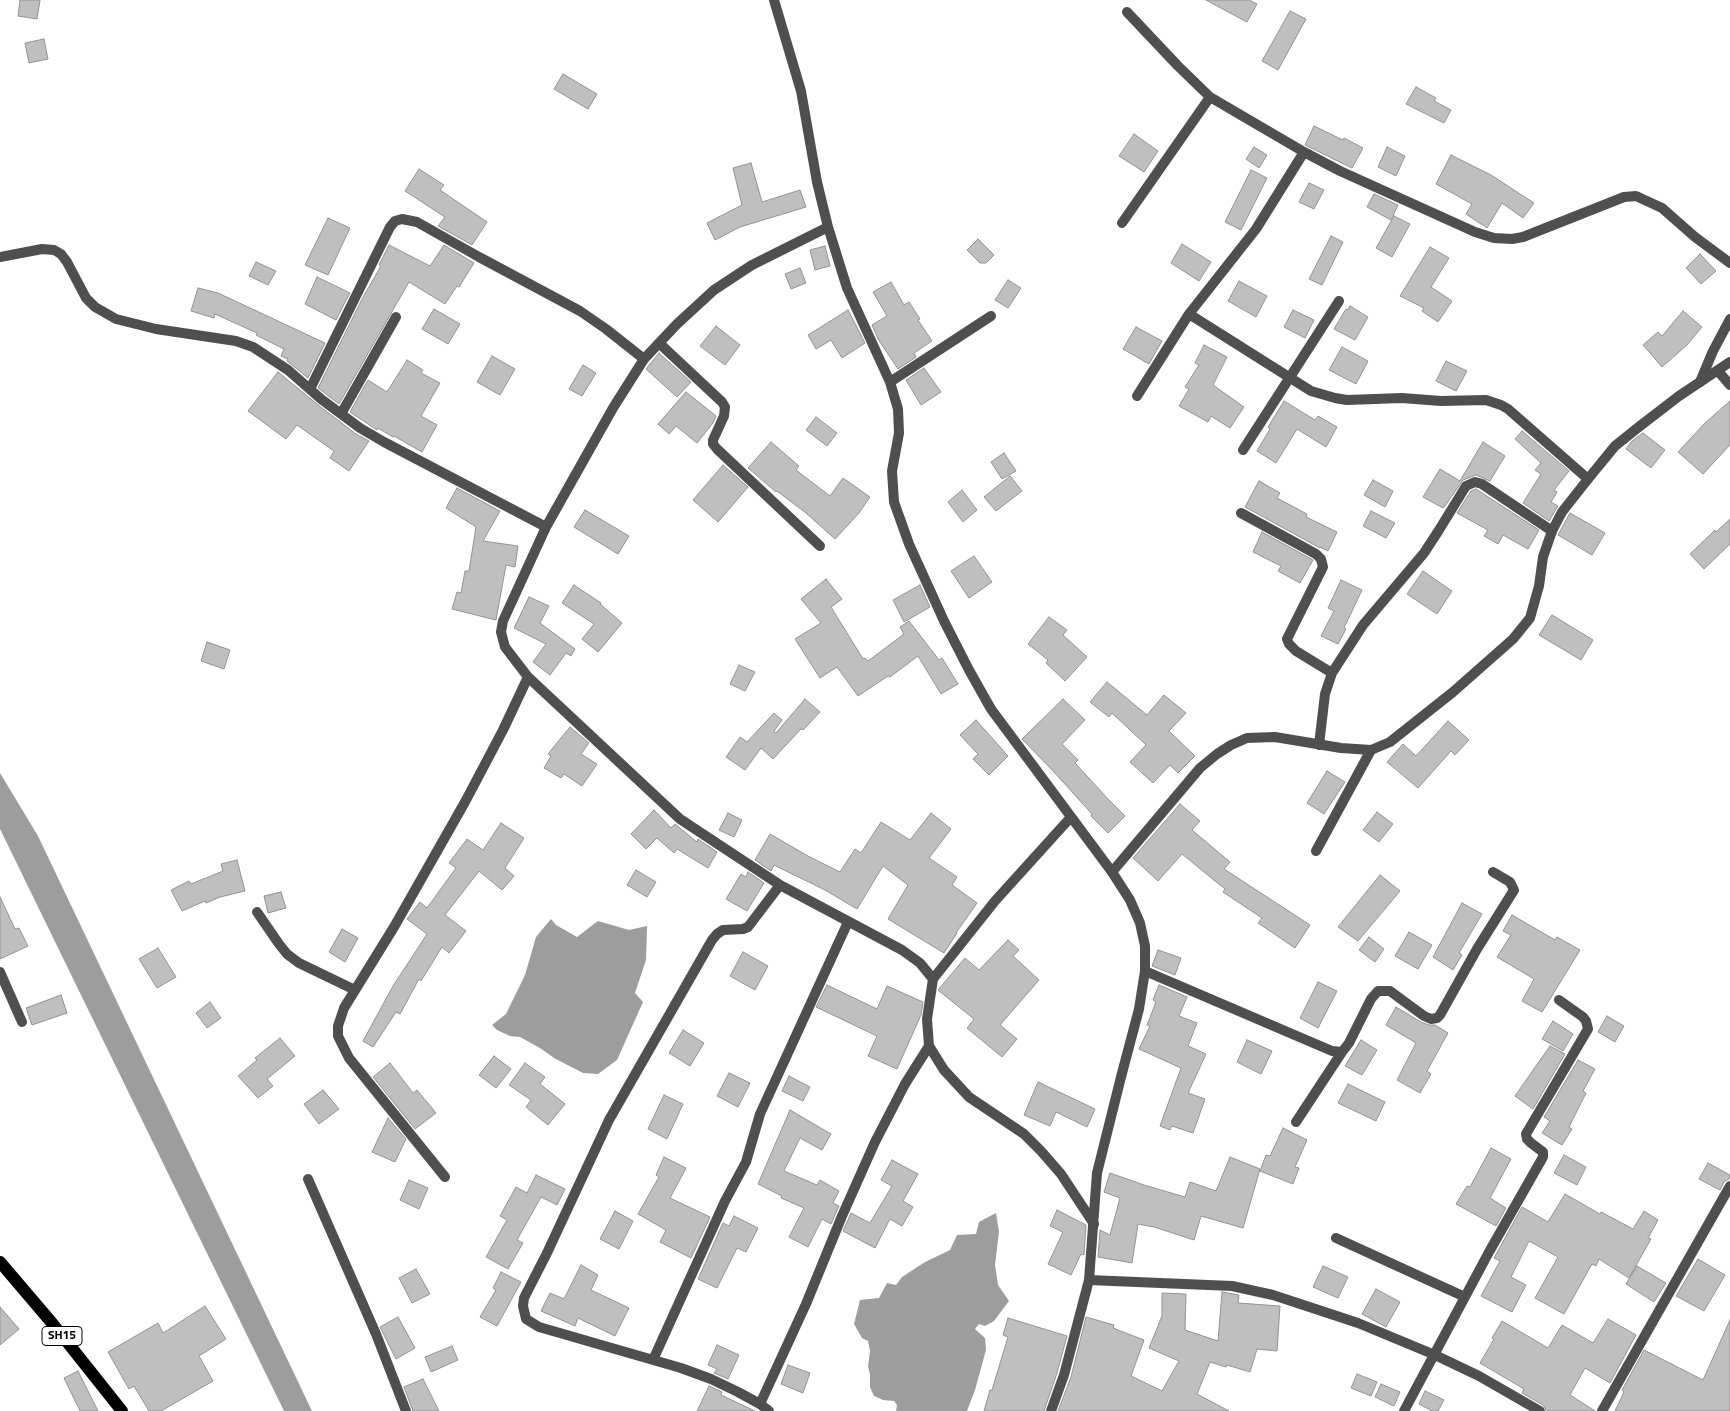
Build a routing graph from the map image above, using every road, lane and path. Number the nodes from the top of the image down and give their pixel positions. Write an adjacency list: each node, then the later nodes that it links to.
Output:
1 (774, 0): 6 (street)
2 (1127, 12): 3 (street)
3 (1210, 98): 4 (street); 5 (street)
4 (1304, 152): 8 (street); 10 (street)
5 (1122, 223)
6 (828, 227): 14 (street); 19 (street)
7 (0, 257): 22 (street)
8 (1730, 263)
9 (1339, 301): 18 (street)
10 (1189, 314): 18 (street); 23 (street)
11 (991, 316): 19 (street)
12 (396, 317): 24 (street)
13 (1730, 319): 20 (street)
14 (659, 343): 15 (street); 30 (street)
15 (644, 359): 22 (street); 28 (street)
16 (1730, 362): 17 (street)
17 (1718, 371): 20 (street); 21 (street)
18 (1290, 377): 25 (street); 26 (street)
19 (890, 382): 35 (street)
20 (1700, 382): 26 (street)
21 (1730, 385)
22 (310, 389): 24 (street)
23 (1137, 396)
24 (341, 414): 28 (street)
25 (1243, 450)
26 (1588, 478): 29 (street)
27 (1241, 513): 31 (street)
28 (546, 527): 32 (street)
29 (1552, 531): 31 (street); 34 (street)
30 (820, 546)
31 (1332, 673): 33 (street)
32 (528, 676): 39 (street); 45 (street)
33 (1319, 745): 34 (street); 37 (street)
34 (1371, 750): 36 (street)
35 (1071, 816): 37 (street); 44 (street)
36 (1316, 851)
37 (1112, 872): 43 (street)
38 (1493, 872): 49 (street)
39 (780, 885): 41 (street); 60 (street)
40 (257, 912): 45 (street)
41 (848, 922): 44 (street); 60 (street)
42 (0, 972): 47 (street)
43 (1145, 972): 49 (street); 54 (street)
44 (933, 979): 48 (street)
45 (355, 990): 51 (street)
46 (1559, 1000): 58 (street)
47 (22, 1022)
48 (929, 1046): 54 (street); 61 (street)
49 (1342, 1052): 50 (street)
50 (1296, 1122)
51 (445, 1177)
52 (308, 1179): 63 (street)
53 (1730, 1186): 68 (street)
54 (1094, 1224): 57 (street)
55 (1336, 1238): 58 (street)
56 (0, 1262): 62 (main road, SH15)
57 (1089, 1280): 59 (street); 65 (street)
58 (1465, 1297): 59 (street)
59 (1435, 1355): 66 (street); 67 (street)
60 (653, 1360): 61 (street)
61 (760, 1404): 64 (street)
62 (122, 1411)
63 (406, 1411)
64 (769, 1411)
65 (1051, 1411)
66 (1404, 1411)
67 (1540, 1411)
68 (1602, 1411)

